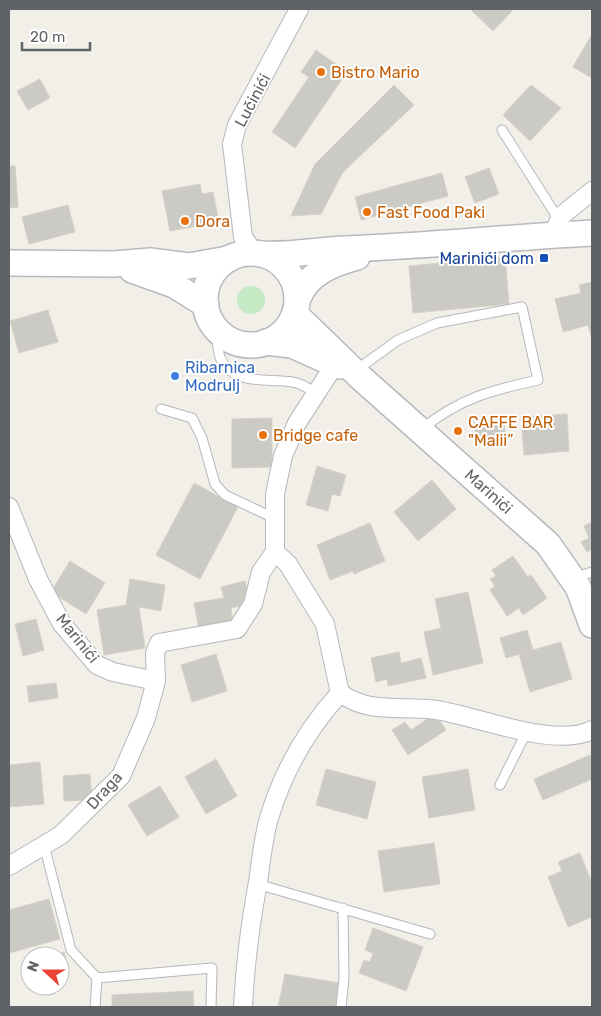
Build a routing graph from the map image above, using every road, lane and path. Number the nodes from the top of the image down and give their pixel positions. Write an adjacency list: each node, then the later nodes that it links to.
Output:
1 (299, 9): 7 (street, Lučinići)
2 (502, 130): 4 (lane)
3 (592, 191): 4 (street)
4 (556, 228): 5 (main road); 6 (main road)
5 (592, 233)
6 (386, 249): 7 (main road); 12 (main road)
7 (258, 253): 8 (main road); 12 (main road, Marinići)
8 (228, 259): 10 (main road); 11 (main road)
9 (9, 263): 10 (main road)
10 (113, 264): 11 (main road)
11 (206, 305): 13 (main road)
12 (296, 306): 14 (main road); 15 (main road, Marinići)
13 (217, 329): 14 (main road, Marinići); 16 (lane)
14 (266, 342): 15 (main road, Marinići)
15 (350, 371): 16 (street); 18 (main road, Marinići); 18 (lane)
16 (316, 394): 20 (street)
17 (161, 409): 20 (lane)
18 (420, 431): 22 (main road, Marinići)
19 (9, 507): 24 (street, Marinići)
20 (274, 518): 21 (street)
21 (275, 552): 24 (street); 25 (street)
22 (582, 575): 23 (main road, Marinići)
23 (592, 625)
24 (156, 680): 29 (street, Draga)
25 (340, 693): 27 (street); 31 (street)
26 (592, 730): 27 (street)
27 (527, 731): 28 (lane)
28 (500, 784)
29 (44, 845): 30 (street, Draga); 34 (lane)
30 (9, 866)
31 (257, 884): 32 (lane); 37 (street)
32 (343, 908): 33 (lane); 38 (lane)
33 (430, 934)
34 (96, 978): 35 (lane); 36 (lane)
35 (95, 1007)
36 (211, 1007)
37 (243, 1007)
38 (341, 1007)

